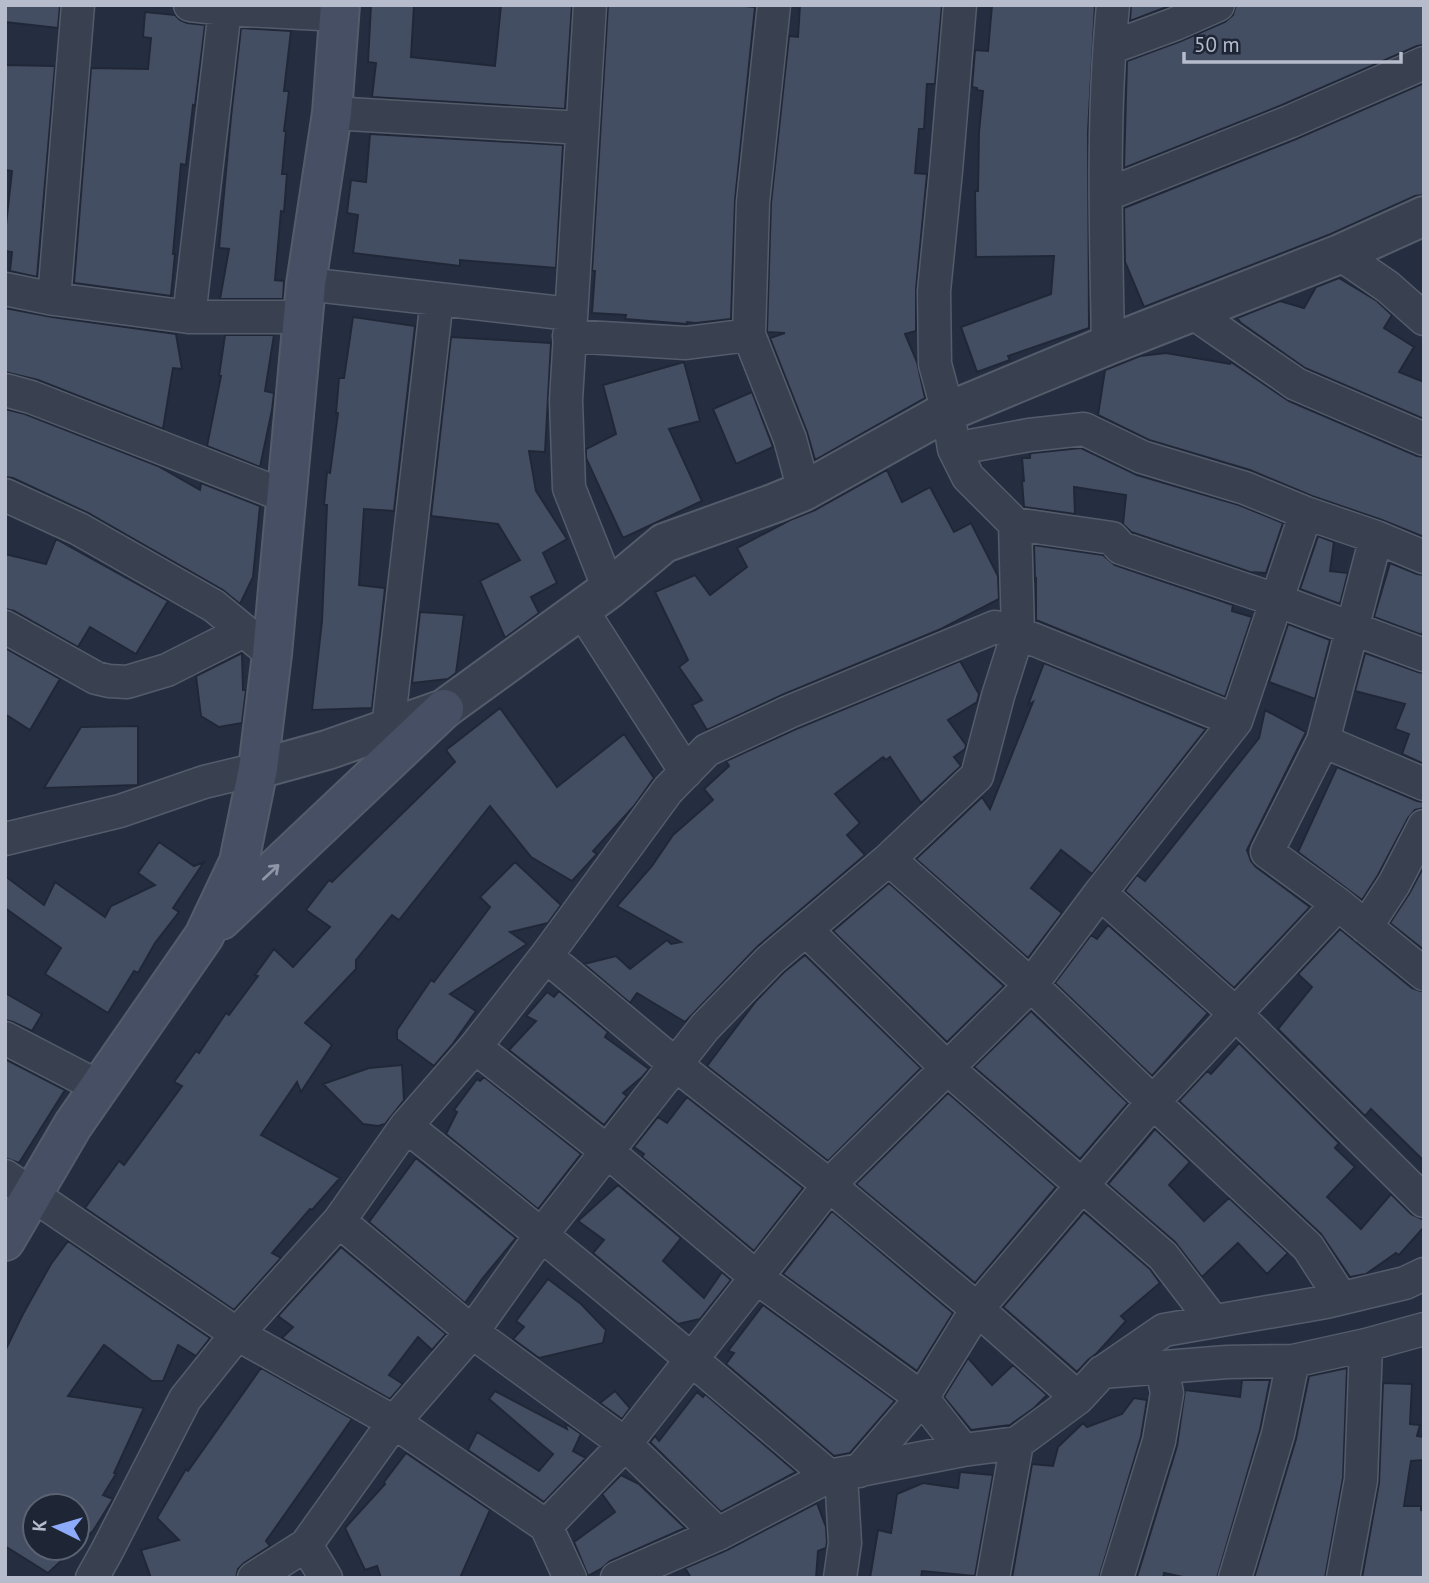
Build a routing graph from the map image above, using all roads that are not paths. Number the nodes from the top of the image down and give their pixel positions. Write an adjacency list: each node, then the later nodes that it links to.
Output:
1 (78, 5): 18 (street)
2 (190, 5): 8 (street)
3 (590, 5): 13 (street)
4 (774, 5): 25 (street)
5 (960, 5): 28 (street)
6 (1114, 5): 10 (street)
7 (1218, 5): 10 (street)
8 (225, 9): 9 (street); 22 (street)
9 (340, 10): 12 (main road)
10 (1110, 48): 14 (street)
11 (1424, 63): 14 (street)
12 (332, 113): 13 (street); 20 (main road)
13 (582, 128): 24 (street)
14 (1106, 195): 26 (street)
15 (1424, 216): 16 (street)
16 (1340, 254): 21 (street); 23 (street)
17 (5, 289): 18 (street)
18 (54, 299): 22 (street)
19 (438, 299): 20 (street); 24 (street); 46 (street)
20 (304, 301): 22 (street); 32 (main road)
21 (1192, 312): 26 (street); 29 (street)
22 (189, 317)
23 (1424, 319)
24 (569, 325): 25 (street); 37 (street)
25 (749, 335): 30 (street)
26 (1108, 345): 28 (street)
27 (5, 390): 32 (street)
28 (951, 430): 30 (street); 33 (street); 34 (street)
29 (1424, 439)
30 (803, 491): 37 (street)
31 (5, 495): 42 (street)
32 (285, 496): 42 (main road)
33 (1306, 513): 35 (street); 38 (street)
34 (1015, 524): 38 (street); 41 (street)
35 (1376, 537): 36 (street); 40 (street)
36 (1424, 557)
37 (595, 599): 44 (street); 49 (street)
38 (1276, 600): 40 (street); 45 (street)
39 (5, 627): 42 (street)
40 (1353, 627): 43 (street); 47 (street)
41 (1018, 633): 45 (street); 49 (street); 53 (street)
42 (258, 642): 48 (main road)
43 (1424, 654)
44 (444, 709): 46 (street); 58 (main road, one-way to 44)
45 (1236, 721): 54 (street)
46 (388, 728): 48 (street)
47 (1323, 741): 50 (street); 55 (street)
48 (258, 769): 52 (street); 58 (main road)
49 (686, 772): 59 (street)
50 (1424, 783)
51 (1424, 826): 56 (street)
52 (5, 839)
53 (889, 859): 57 (street); 61 (street)
54 (1100, 893): 61 (street); 62 (street)
55 (1338, 904): 56 (street); 62 (street)
56 (1366, 927): 60 (street)
57 (806, 930): 65 (street); 66 (street)
58 (204, 936): 67 (main road)
59 (546, 956): 64 (street); 65 (street)
60 (1424, 974)
61 (1031, 985): 66 (street); 68 (street)
62 (1235, 1013): 68 (street); 74 (street)
63 (5, 1038): 67 (street)
64 (475, 1047): 69 (street); 70 (street)
65 (676, 1065): 70 (street); 72 (street)
66 (947, 1068): 72 (street); 73 (street)
67 (99, 1087): 71 (main road)
68 (1153, 1102): 73 (street); 80 (street)
69 (406, 1126): 75 (street); 76 (street)
70 (608, 1152): 76 (street); 79 (street)
71 (19, 1184): 77 (main road); 84 (street)
72 (829, 1185): 79 (street); 81 (street)
73 (1083, 1186): 81 (street); 82 (street)
74 (1424, 1201)
75 (338, 1221): 83 (street); 84 (street)
76 (542, 1234): 83 (street); 87 (street)
77 (5, 1241)
78 (1424, 1274): 80 (street)
79 (757, 1277): 87 (street); 91 (street)
80 (1341, 1298): 82 (street)
81 (977, 1308): 91 (street); 92 (street)
82 (1213, 1321): 90 (street)
83 (472, 1332): 93 (street); 95 (street)
84 (237, 1334): 93 (street); 101 (street)
85 (1423, 1334): 86 (street)
86 (1366, 1345): 88 (street); 111 (street)
87 (691, 1358): 95 (street); 97 (street)
88 (1293, 1361): 89 (street); 110 (street)
89 (1162, 1368): 90 (street); 109 (street)
90 (1102, 1373): 92 (street)
91 (922, 1398): 96 (street); 97 (street)
92 (1077, 1398): 94 (street)
93 (394, 1422): 98 (street); 100 (street)
94 (1017, 1443): 96 (street); 108 (street)
95 (625, 1444): 98 (street); 99 (street)
96 (963, 1450): 97 (street)
97 (843, 1474): 99 (street); 107 (street)
98 (547, 1525): 105 (street)
99 (718, 1534): 106 (street)
100 (306, 1545): 103 (street); 104 (street)
101 (115, 1564): 102 (street)
102 (92, 1578)
103 (254, 1578)
104 (326, 1578)
105 (570, 1578)
106 (617, 1578)
107 (839, 1578)
108 (993, 1578)
109 (1117, 1578)
110 (1235, 1578)
111 (1343, 1578)

